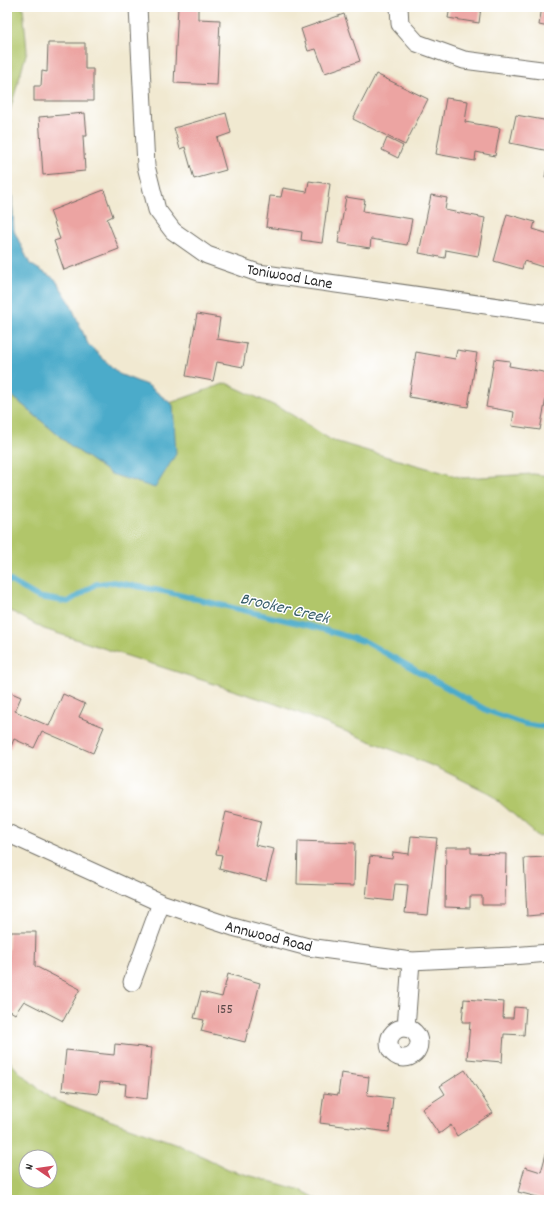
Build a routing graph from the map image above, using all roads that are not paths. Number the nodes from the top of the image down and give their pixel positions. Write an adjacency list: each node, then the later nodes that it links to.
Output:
1 (138, 7): 4 (street, Toniwood Lane)
2 (399, 7): 3 (street)
3 (549, 71)
4 (549, 314)
5 (7, 833): 6 (street, Annwood Road)
6 (161, 903): 8 (street, Annwood Road); 9 (street)
7 (549, 953): 8 (street, Annwood Road)
8 (411, 961): 10 (street)
9 (132, 982)
10 (406, 1028)

